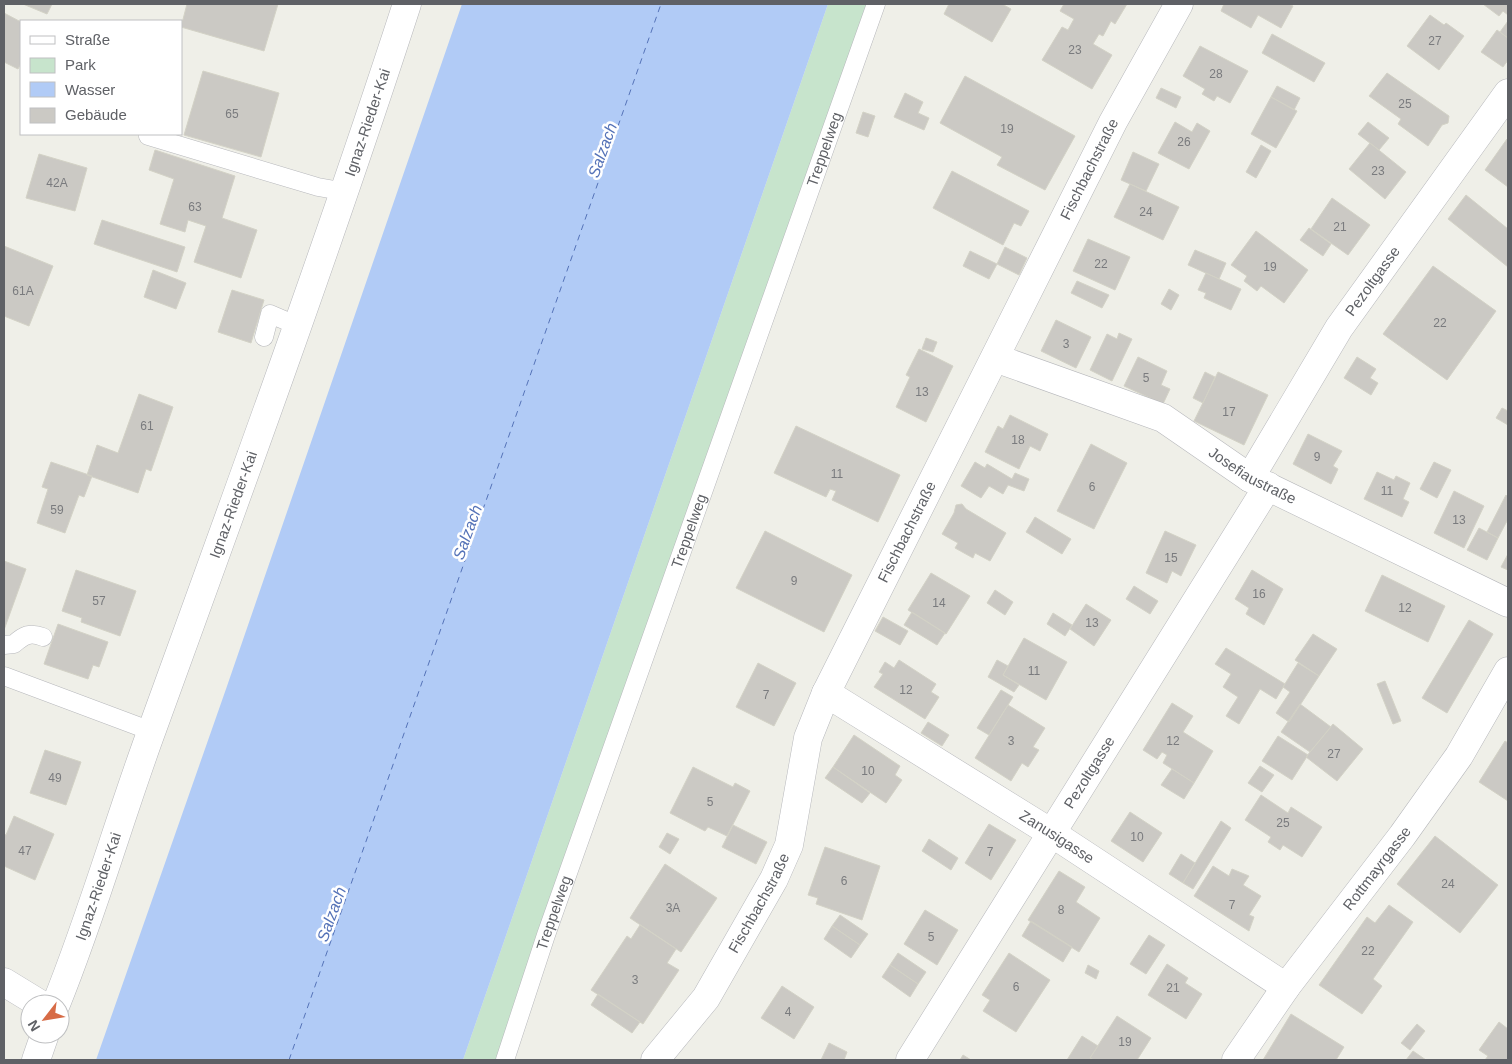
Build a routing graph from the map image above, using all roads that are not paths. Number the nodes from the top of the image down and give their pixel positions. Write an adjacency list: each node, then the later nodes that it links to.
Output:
1 (407, 4): 6 (street, Ignaz-Rieder-Kai)
2 (876, 4): 25 (lane, Treppelweg)
3 (1180, 4): 9 (street, Fischbachstraße)
4 (1508, 93): 10 (street, Pezoltgasse)
5 (148, 135): 6 (lane)
6 (346, 192): 7 (street, Ignaz-Rieder-Kai)
7 (298, 326): 8 (lane); 17 (street, Ignaz-Rieder-Kai)
8 (264, 337)
9 (995, 358): 10 (street, Josefiaustraße); 16 (street, Fischbachstraße)
10 (1259, 482): 11 (street, Josefiaustraße); 18 (street, Pezoltgasse)
11 (1508, 603)
12 (43, 636): 13 (lane)
13 (4, 645)
14 (1508, 671): 20 (street, Rottmayrgasse)
15 (4, 676): 17 (lane)
16 (826, 693): 18 (street, Zanusigasse); 26 (street, Fischbachstraße)
17 (152, 731): 22 (street, Ignaz-Rieder-Kai)
18 (1053, 834): 20 (street, Zanusigasse); 27 (street, Pezoltgasse)
19 (4, 982): 21 (street)
20 (1286, 987): 28 (street, Rottmayrgasse)
21 (24, 994)
22 (60, 994)
23 (42, 1044): 24 (street)
24 (36, 1060)
25 (505, 1060)
26 (655, 1060)
27 (910, 1060)
28 (1236, 1060)

